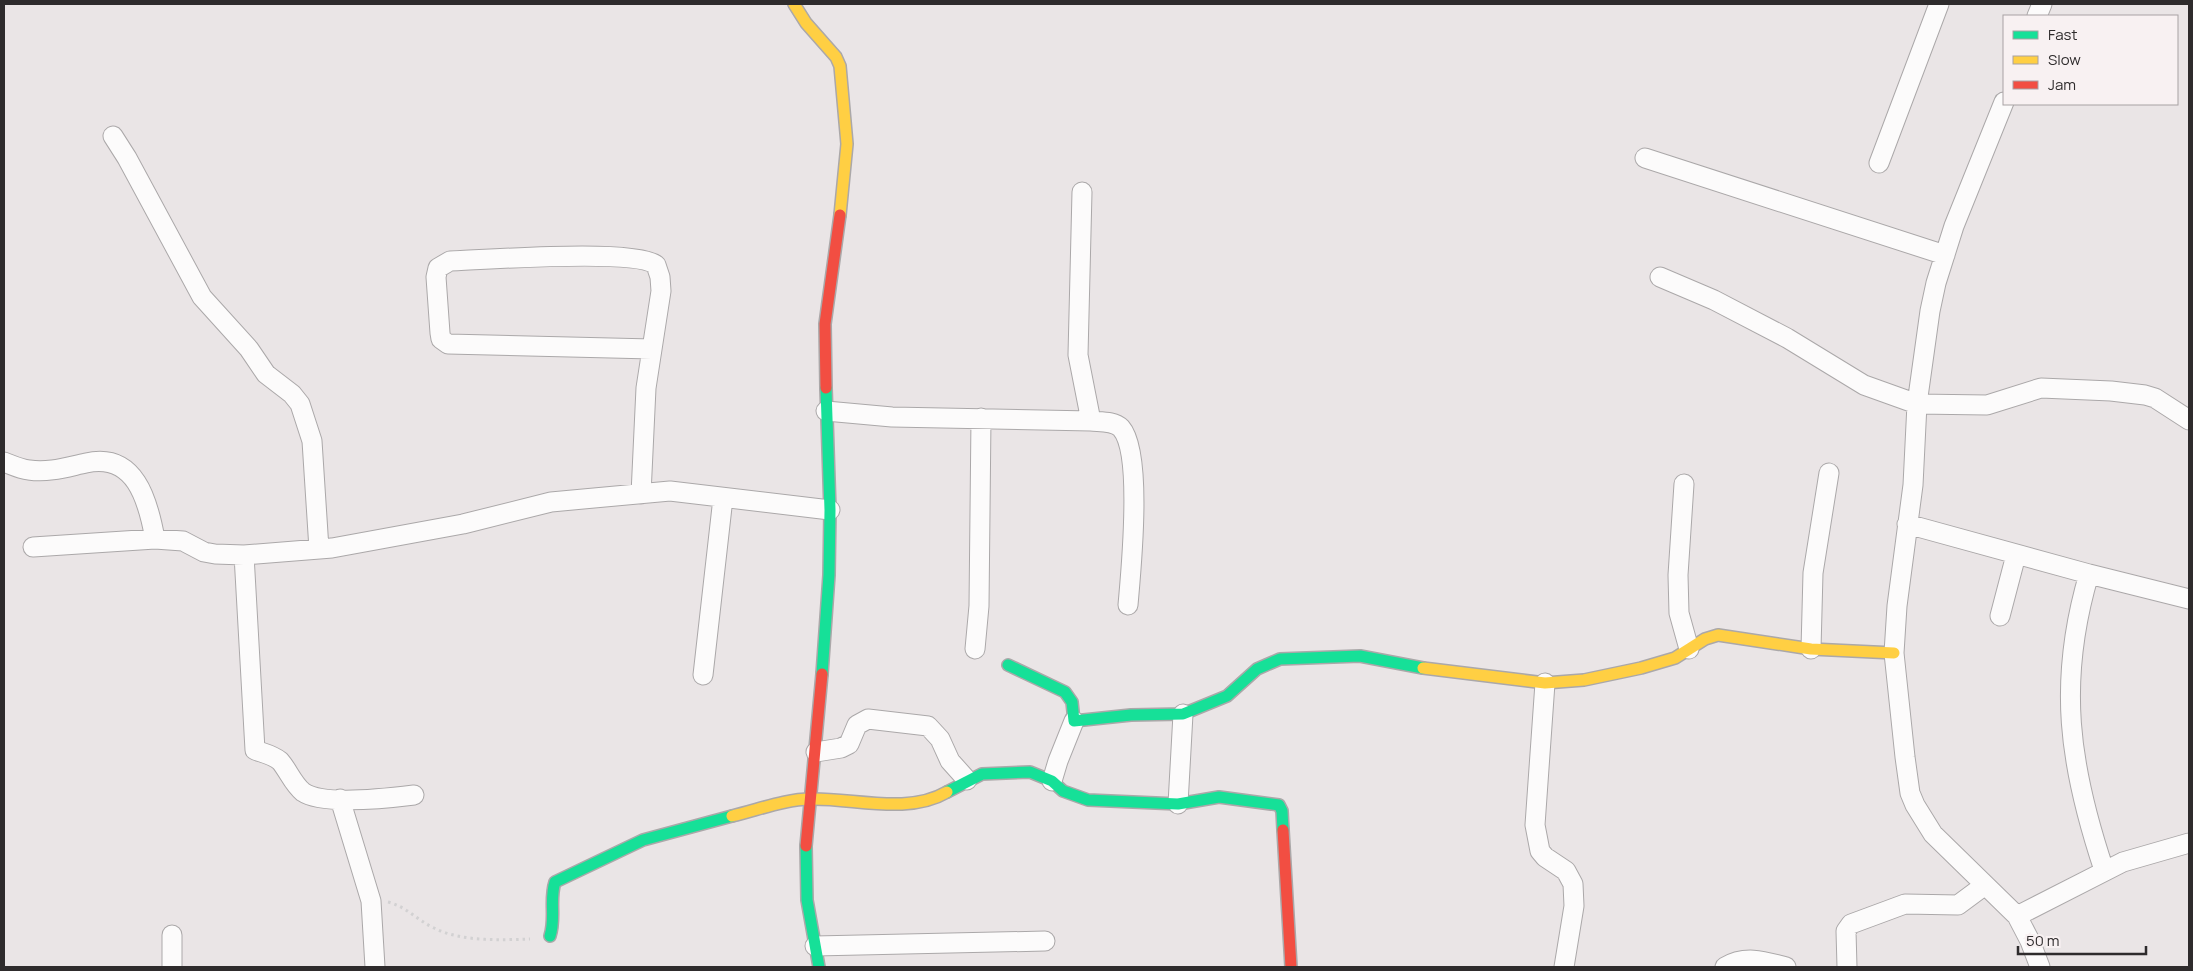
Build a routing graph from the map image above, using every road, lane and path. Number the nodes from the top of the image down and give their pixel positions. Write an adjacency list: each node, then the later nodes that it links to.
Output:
1 (794, 4): 12 (street)
2 (1939, 4): 6 (street)
3 (2003, 105): 8 (street)
4 (112, 136): 25 (street)
5 (1645, 158): 8 (street)
6 (1879, 163)
7 (1082, 192): 15 (street)
8 (1945, 255): 11 (street)
9 (1660, 277): 11 (street)
10 (652, 349): 10 (street); 19 (street)
11 (1917, 404): 14 (street); 22 (street)
12 (826, 411): 13 (street); 21 (street)
13 (981, 418): 15 (street); 32 (street)
14 (2189, 420)
15 (1091, 421): 30 (street)
16 (4, 462): 23 (street)
17 (1829, 473): 34 (street)
18 (1684, 484): 33 (street)
19 (641, 494): 20 (street); 25 (street)
20 (723, 498): 21 (street); 37 (street)
21 (830, 510): 41 (street)
22 (1907, 524): 27 (street); 35 (street)
23 (155, 538): 24 (street); 26 (street)
24 (33, 546)
25 (319, 549): 26 (street)
26 (244, 555): 45 (street)
27 (2016, 555): 28 (street); 31 (street)
28 (2089, 574): 29 (street); 49 (street)
29 (2189, 599)
30 (1128, 605)
31 (2000, 616)
32 (975, 649)
33 (1689, 649): 34 (street); 38 (street)
34 (1811, 649): 35 (street)
35 (1894, 653): 50 (street)
36 (1008, 665): 40 (street)
37 (702, 675)
38 (1545, 683): 39 (street); 61 (street)
39 (1183, 714): 40 (street); 47 (street)
40 (1074, 721): 43 (street)
41 (816, 752): 42 (street); 46 (street)
42 (967, 780): 43 (street); 46 (street)
43 (1052, 781): 47 (street)
44 (414, 795): 45 (street)
45 (340, 799): 51 (street)
46 (811, 800): 54 (street); 56 (street)
47 (1178, 804): 60 (street)
48 (2189, 843): 49 (street)
49 (2104, 870): 52 (street)
50 (1985, 885): 52 (street); 64 (street)
51 (371, 900): 54 (path); 58 (street)
52 (2017, 916): 65 (street)
53 (172, 935): 57 (street)
54 (550, 936)
55 (1045, 941): 56 (street)
56 (815, 946): 59 (street)
57 (172, 967)
58 (375, 967)
59 (819, 967)
60 (1291, 967)
61 (1564, 967)
62 (1725, 967): 63 (street)
63 (1786, 967)
64 (1846, 967)
65 (2040, 967)

